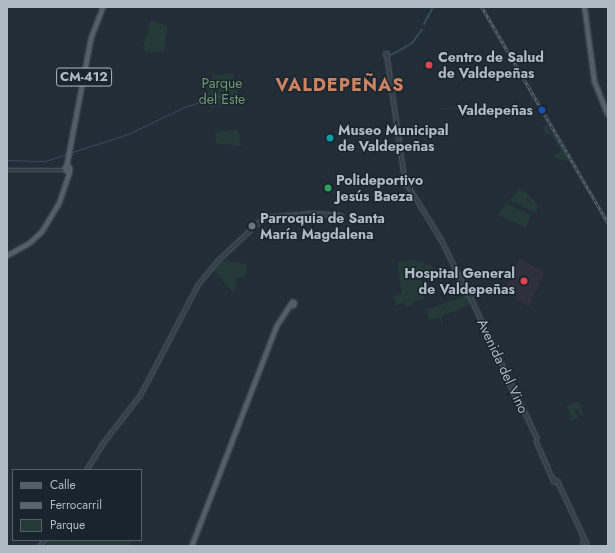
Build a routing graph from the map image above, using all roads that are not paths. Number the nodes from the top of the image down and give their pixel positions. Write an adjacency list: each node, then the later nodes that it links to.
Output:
1 (103, 7): 5 (main road, CM-412)
2 (585, 7): 4 (main road)
3 (387, 56): 12 (street, Avenida del Vino)
4 (608, 114)
5 (69, 166): 7 (main road, CM-412); 7 (main road, CM-412)
6 (7, 170): 7 (street)
7 (66, 171): 9 (main road, CM-412)
8 (341, 215): 11 (street)
9 (7, 256)
10 (296, 298): 14 (main road)
11 (87, 469)
12 (556, 481): 13 (street, Avenida del Vino); 15 (street, Avenida del Vino)
13 (589, 545): 15 (street)
14 (192, 546)
15 (583, 546)

